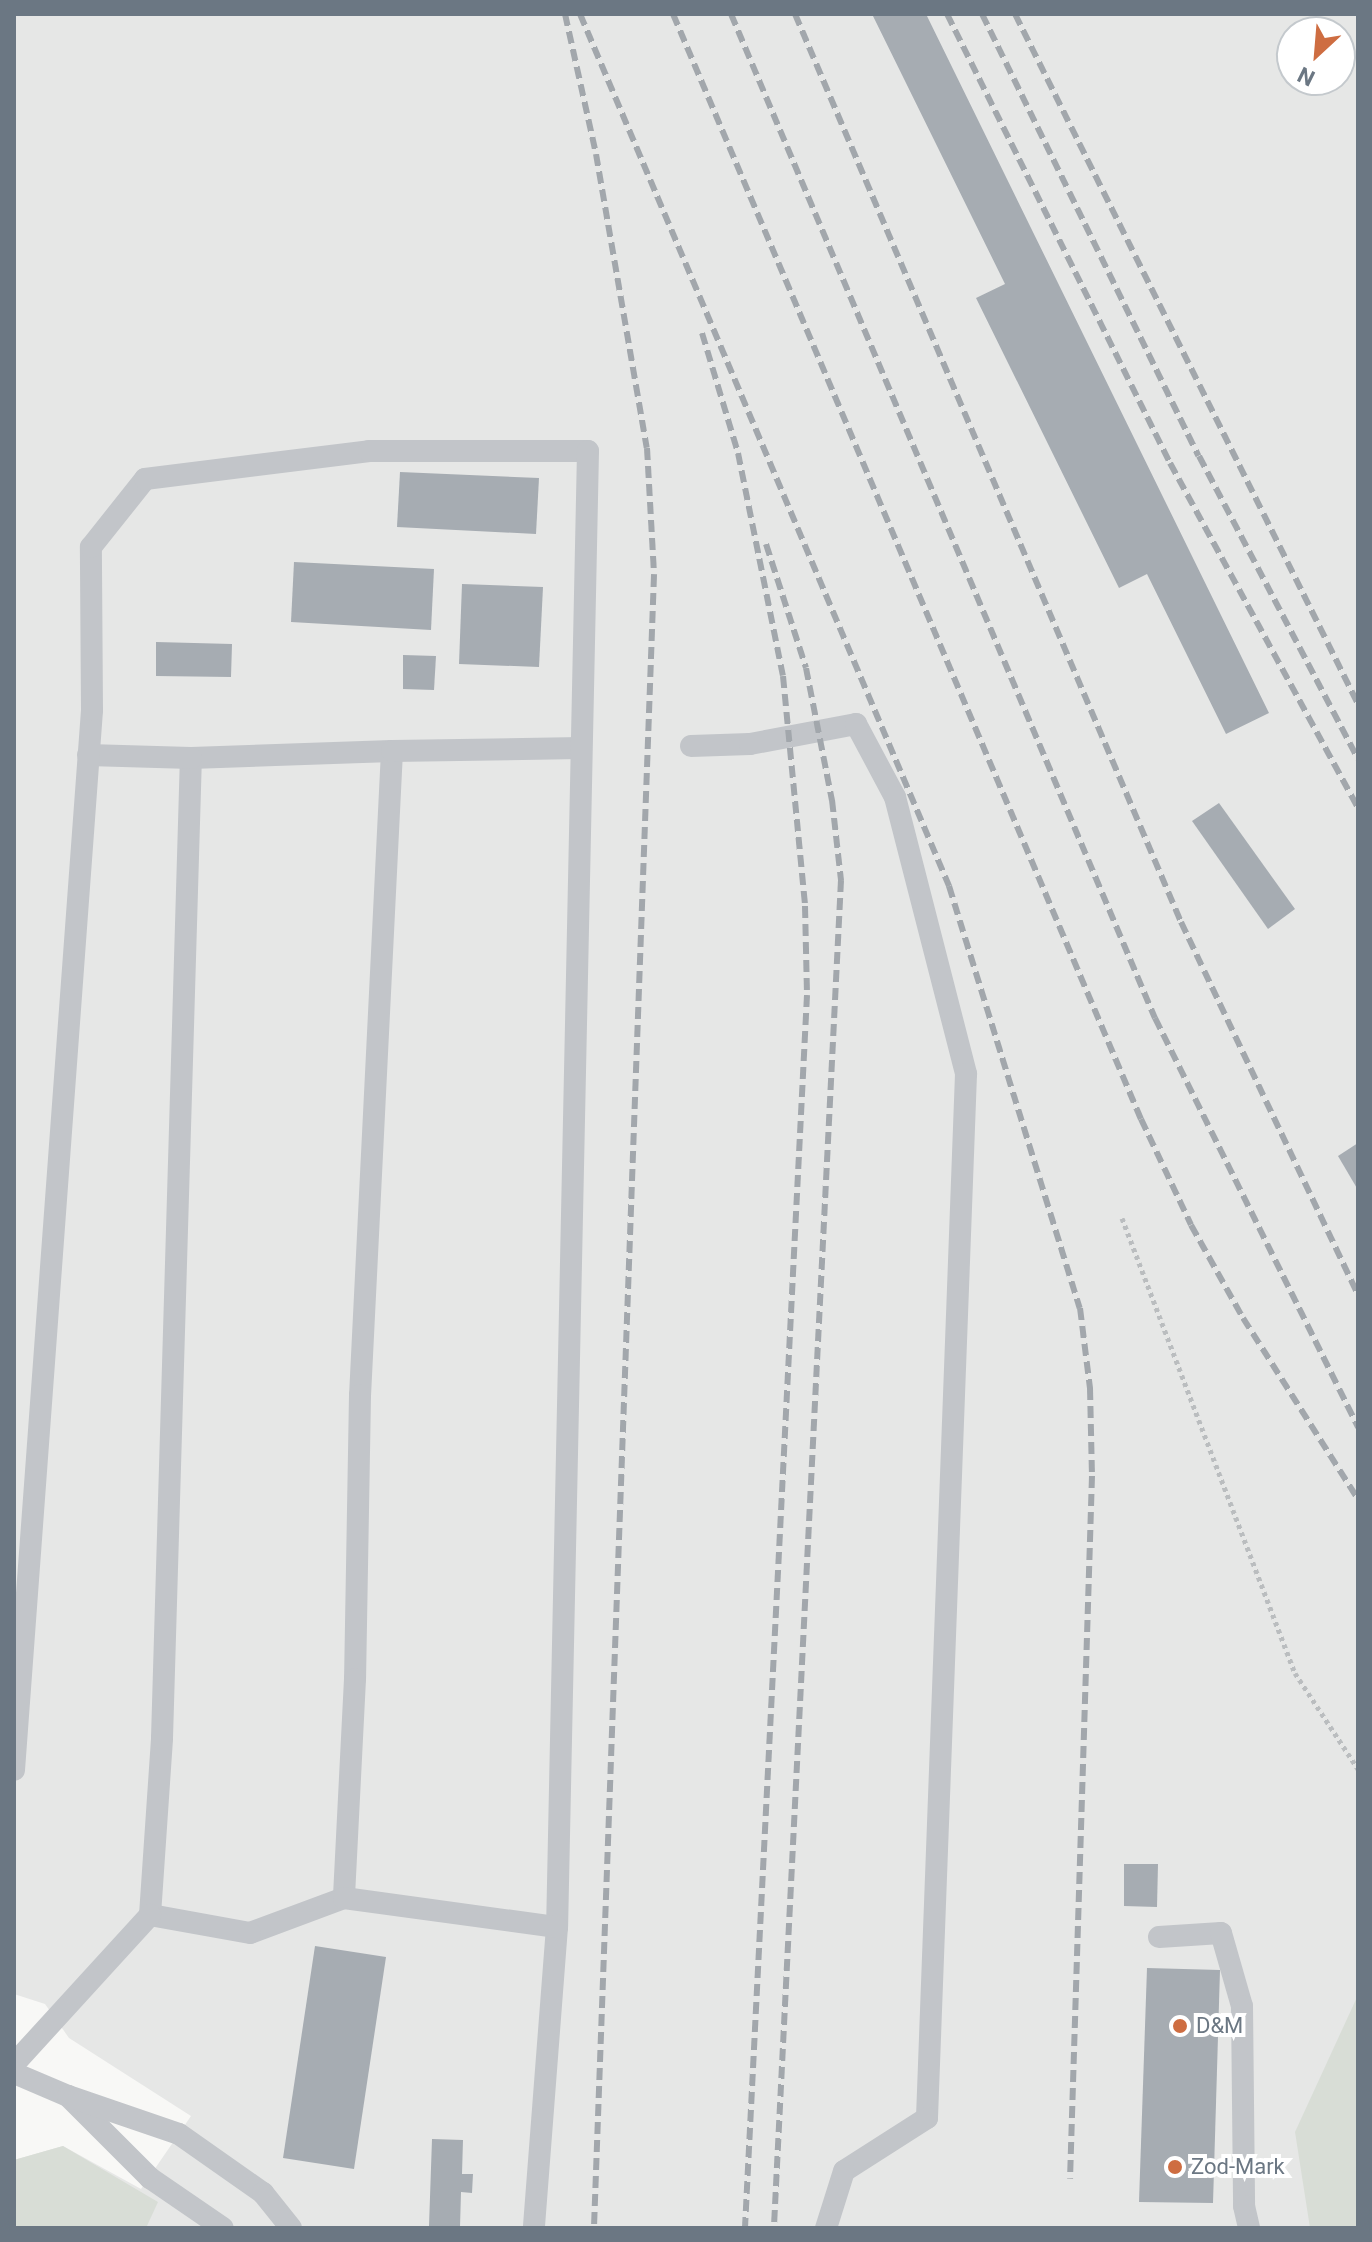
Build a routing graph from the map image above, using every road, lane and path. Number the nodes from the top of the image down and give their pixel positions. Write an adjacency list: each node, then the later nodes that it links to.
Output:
1 (691, 746): 19 (lane)
2 (581, 748): 3 (lane); 4 (lane); 11 (lane)
3 (392, 751): 5 (lane); 9 (lane)
4 (88, 755): 5 (lane); 8 (lane)
5 (191, 758): 10 (lane)
6 (1122, 1218): 7 (path)
7 (1358, 1769)
8 (14, 1770)
9 (344, 1898): 10 (lane); 11 (lane)
10 (150, 1915): 13 (lane)
11 (557, 1927): 18 (lane)
12 (1159, 1937): 20 (lane)
13 (14, 2064)
14 (14, 2073): 15 (lane)
15 (68, 2096): 16 (lane); 17 (lane)
16 (223, 2228)
17 (291, 2228)
18 (534, 2228)
19 (826, 2228)
20 (1249, 2228)

